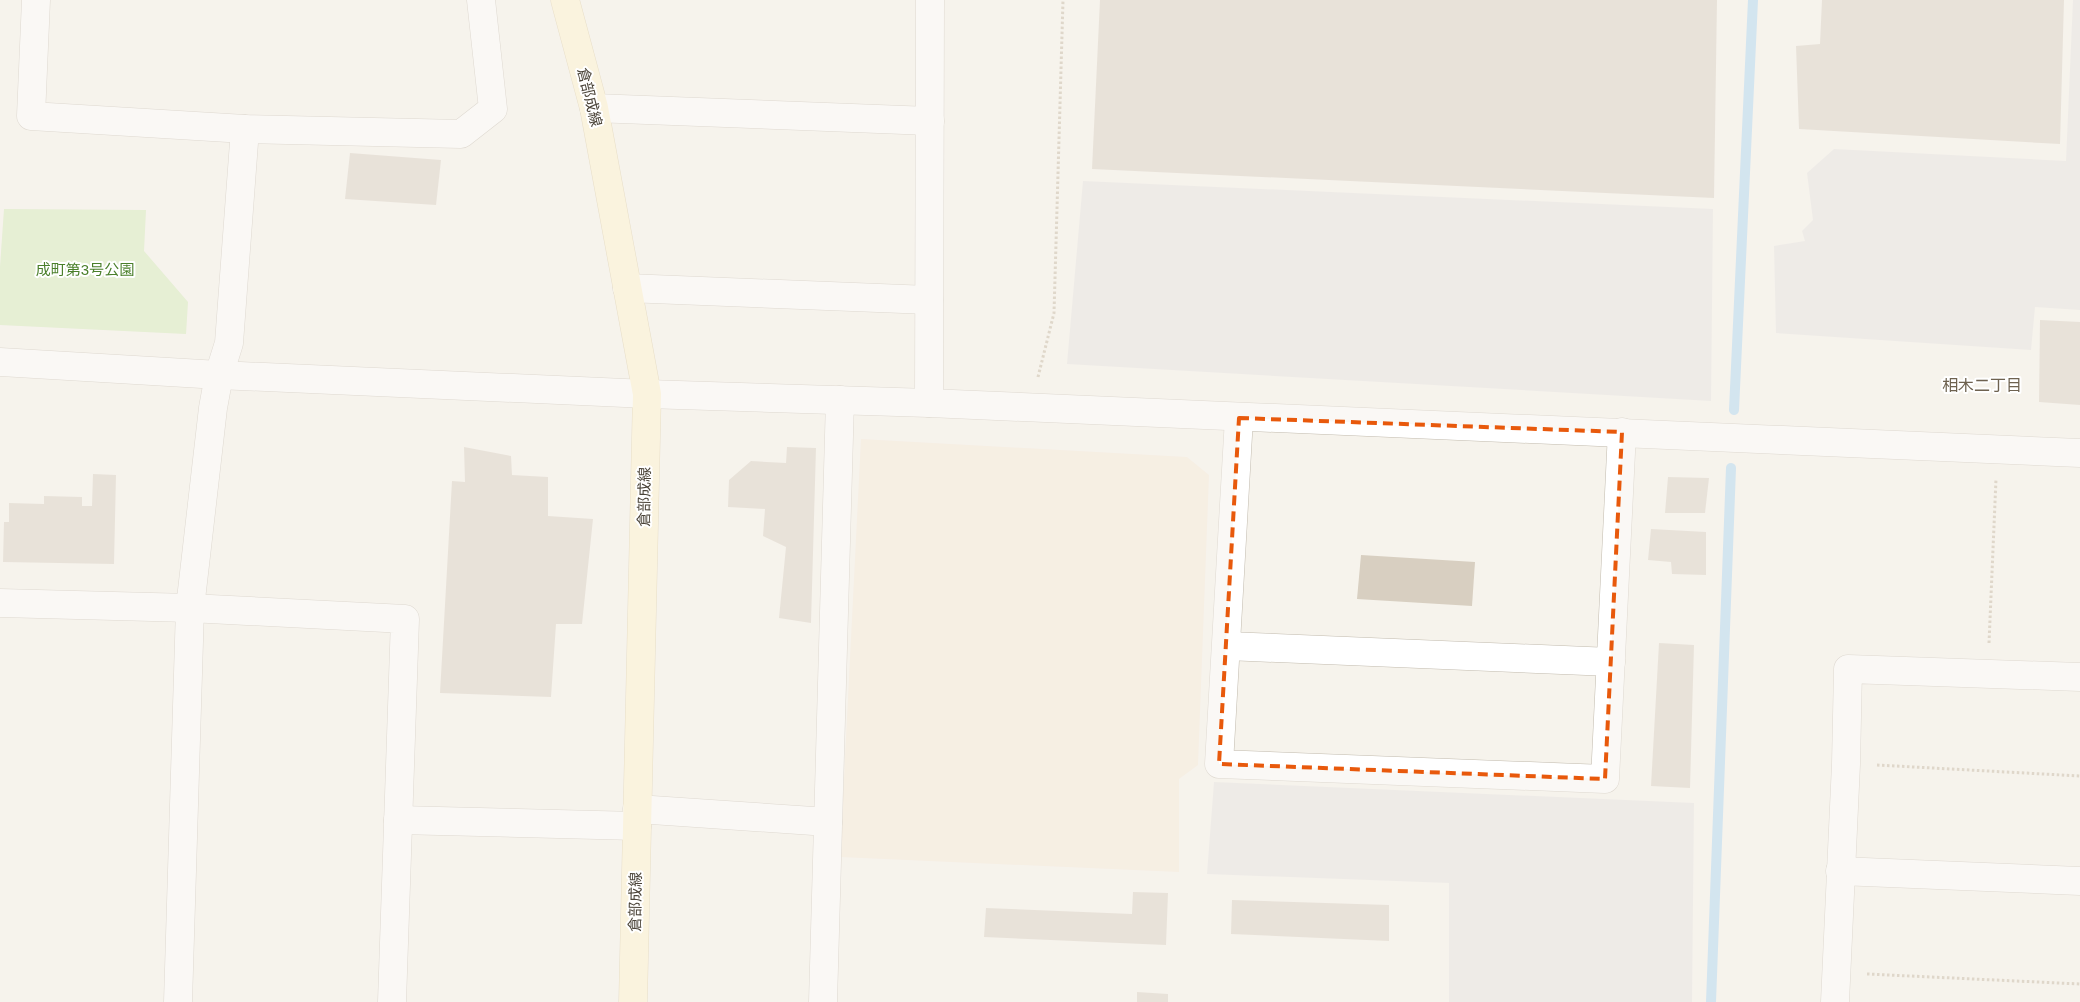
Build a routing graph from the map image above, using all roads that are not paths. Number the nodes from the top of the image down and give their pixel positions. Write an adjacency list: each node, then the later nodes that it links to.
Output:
1 (36, 0): 7 (street)
2 (481, 0): 7 (street)
3 (564, 0): 5 (main road, 倉部成線)
4 (930, 0): 6 (street)
5 (594, 108): 6 (street); 8 (main road, 倉部成線)
6 (930, 122): 9 (street)
7 (245, 129): 11 (street)
8 (627, 288): 9 (street); 12 (main road, 倉部成線)
9 (929, 300): 14 (street)
10 (0, 362): 11 (street)
11 (219, 375): 12 (street); 19 (street)
12 (647, 394): 13 (street); 23 (main road, 倉部成線)
13 (840, 400): 14 (street); 25 (street)
14 (929, 403): 15 (street)
15 (1239, 418): 16 (street); 20 (street)
16 (1622, 432): 17 (street); 21 (street)
17 (2080, 453)
18 (0, 603): 19 (street)
19 (190, 608): 24 (street); 28 (street)
20 (1227, 646): 21 (street); 21 (street)
21 (1611, 662)
22 (2080, 676): 26 (street)
23 (637, 817): 24 (street); 25 (street); 30 (main road, 倉部成線)
24 (398, 820): 29 (street)
25 (828, 822): 31 (street)
26 (1840, 871): 27 (street); 32 (street)
27 (2080, 881)
28 (178, 1002)
29 (392, 1002)
30 (633, 1002)
31 (823, 1002)
32 (1835, 1002)

